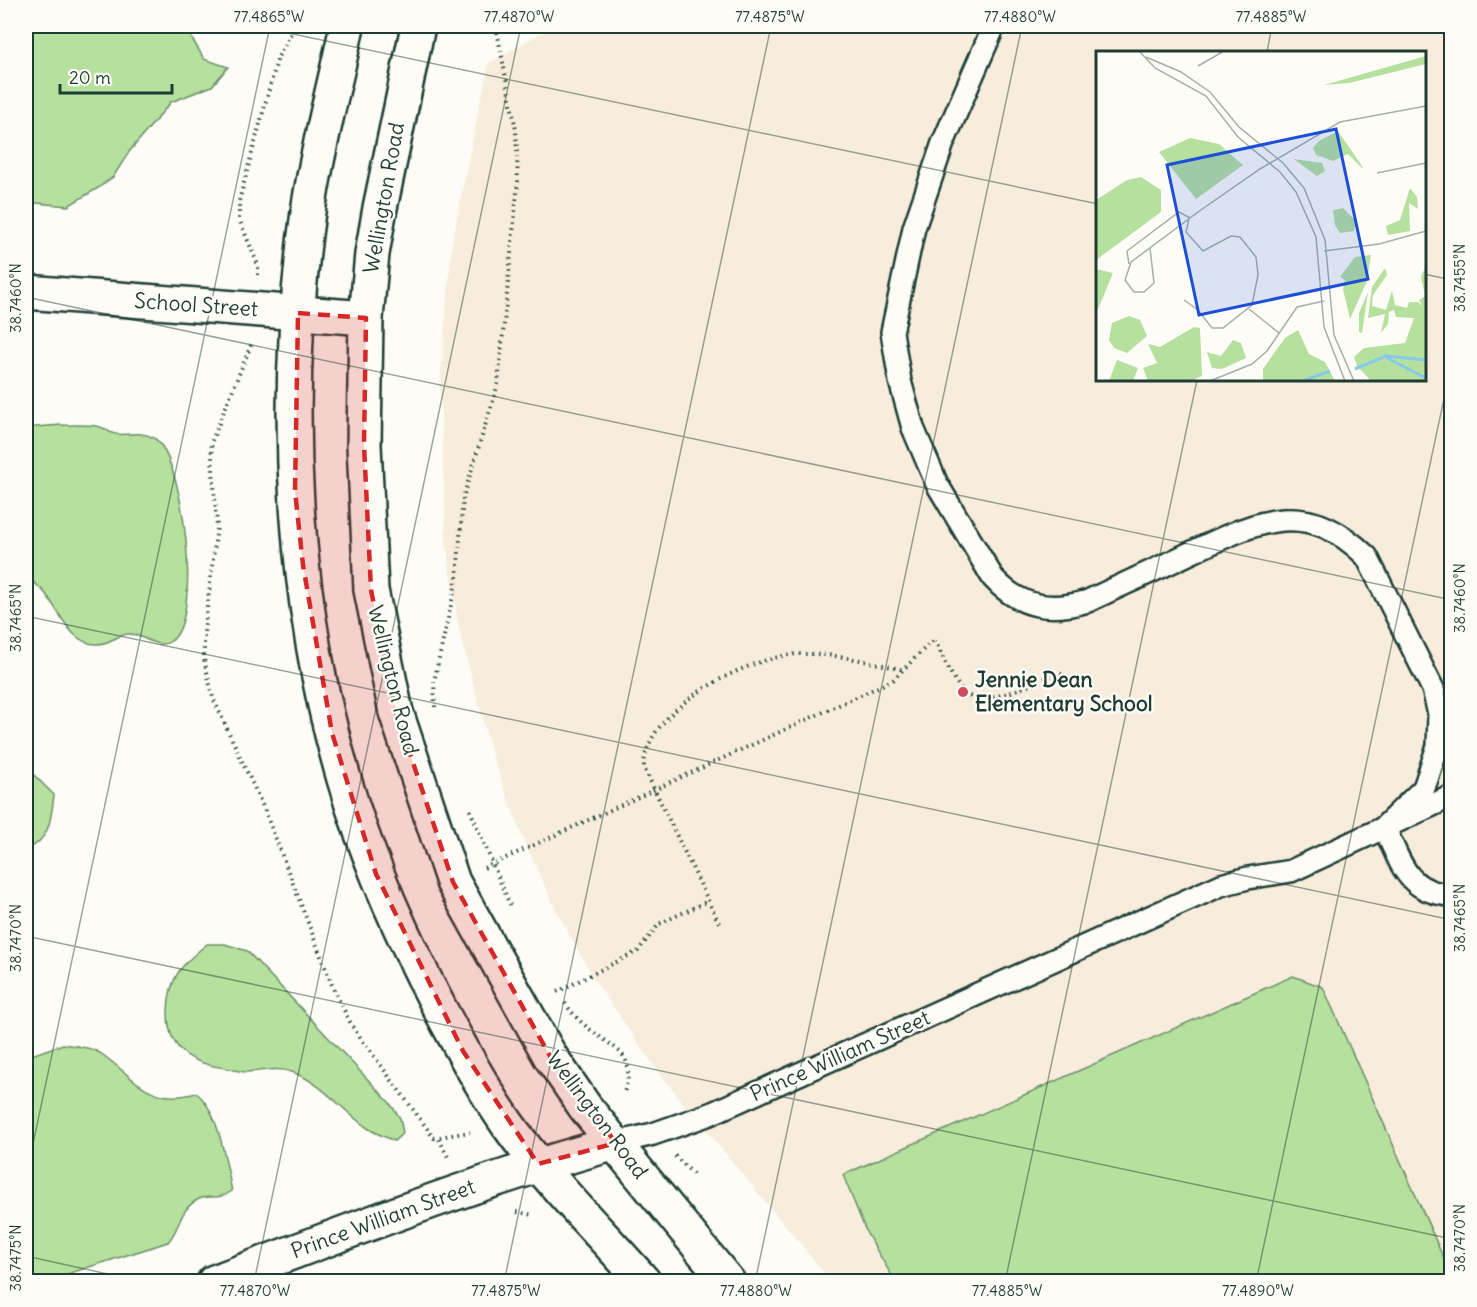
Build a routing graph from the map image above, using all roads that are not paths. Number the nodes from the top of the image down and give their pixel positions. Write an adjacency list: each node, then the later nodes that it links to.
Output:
1 (347, 26): 5 (main road)
2 (418, 26): 6 (main road, Wellington Road)
3 (994, 26): 8 (lane)
4 (26, 292): 5 (main road, School Street)
5 (298, 313): 6 (main road, School Street); 11 (main road)
6 (366, 318): 10 (main road, Wellington Road)
7 (1452, 796): 8 (lane, Prince William Street)
8 (1384, 826): 9 (lane); 10 (lane, Prince William Street)
9 (1452, 895)
10 (616, 1143): 11 (main road, Prince William Street); 14 (main road, Wellington Road)
11 (538, 1164): 12 (main road, Prince William Street); 13 (main road)
12 (214, 1281)
13 (644, 1281)
14 (728, 1281)

